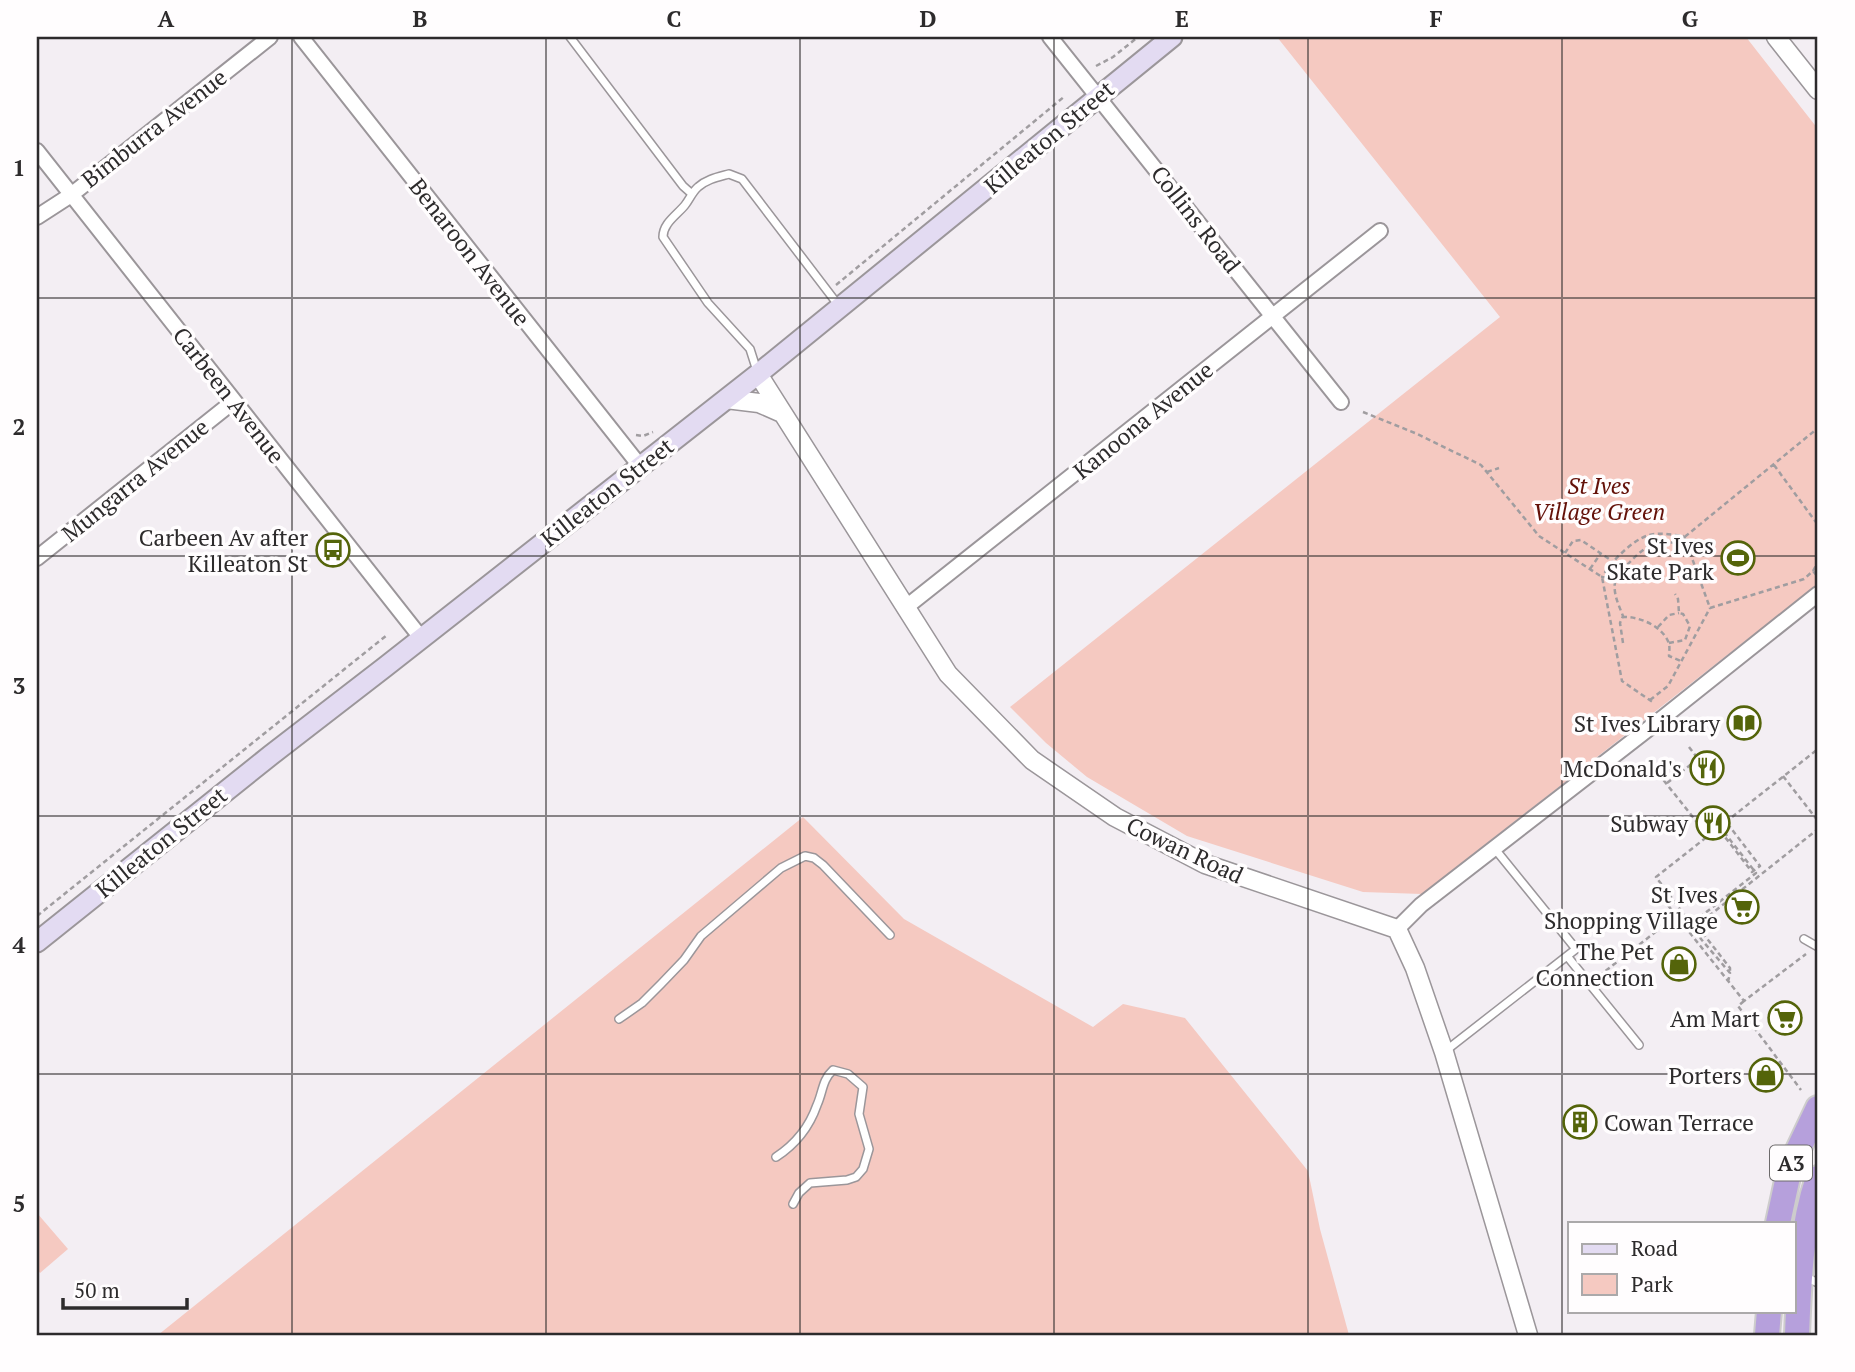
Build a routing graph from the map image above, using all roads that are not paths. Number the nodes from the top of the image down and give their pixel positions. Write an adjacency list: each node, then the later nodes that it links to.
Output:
1 (270, 37): 11 (street, Bimburra Avenue)
2 (301, 37): 21 (street, Benaroon Avenue)
3 (569, 37): 10 (lane)
4 (1050, 37): 8 (street, Collins Road)
5 (1172, 37): 8 (main road, Killeaton Street)
6 (1776, 37): 7 (street)
7 (1818, 90)
8 (1097, 96): 14 (main road, Killeaton Street); 15 (street, Collins Road)
9 (37, 151): 11 (street, Carbeen Avenue)
10 (692, 194): 14 (lane); 16 (lane)
11 (71, 195): 12 (street, Bimburra Avenue); 18 (street, Carbeen Avenue)
12 (37, 217)
13 (1380, 231): 15 (street, Kanoona Avenue)
14 (833, 300): 16 (main road, Killeaton Street)
15 (1273, 317): 19 (street, Collins Road); 24 (street, Kanoona Avenue)
16 (758, 374): 17 (main road, Killeaton Street); 20 (street, Cowan Road)
17 (726, 399): 20 (street); 21 (main road, Killeaton Street)
18 (234, 401): 22 (street, Mungarra Avenue); 25 (street, Carbeen Avenue)
19 (1341, 402)
20 (782, 413): 24 (street, Cowan Road)
21 (639, 467): 25 (main road, Killeaton Street)
22 (37, 558)
23 (1818, 594): 26 (street)
24 (905, 608): 27 (street, Cowan Road)
25 (422, 639): 30 (main road, Killeaton Street)
26 (1495, 849): 27 (street); 32 (lane)
27 (1396, 929): 35 (street)
28 (890, 935): 33 (lane)
29 (1804, 939): 31 (lane)
30 (37, 942)
31 (1815, 948)
32 (1567, 956): 34 (lane); 35 (lane)
33 (619, 1018)
34 (1639, 1045)
35 (1444, 1052): 43 (street)
36 (1818, 1108): 40 (highway, A3)
37 (776, 1157): 39 (lane)
38 (1818, 1178): 41 (highway, A3)
39 (793, 1204)
40 (1778, 1222)
41 (1809, 1279): 45 (highway, A3)
42 (1769, 1312): 44 (highway)
43 (1528, 1335)
44 (1767, 1335)
45 (1797, 1335)

